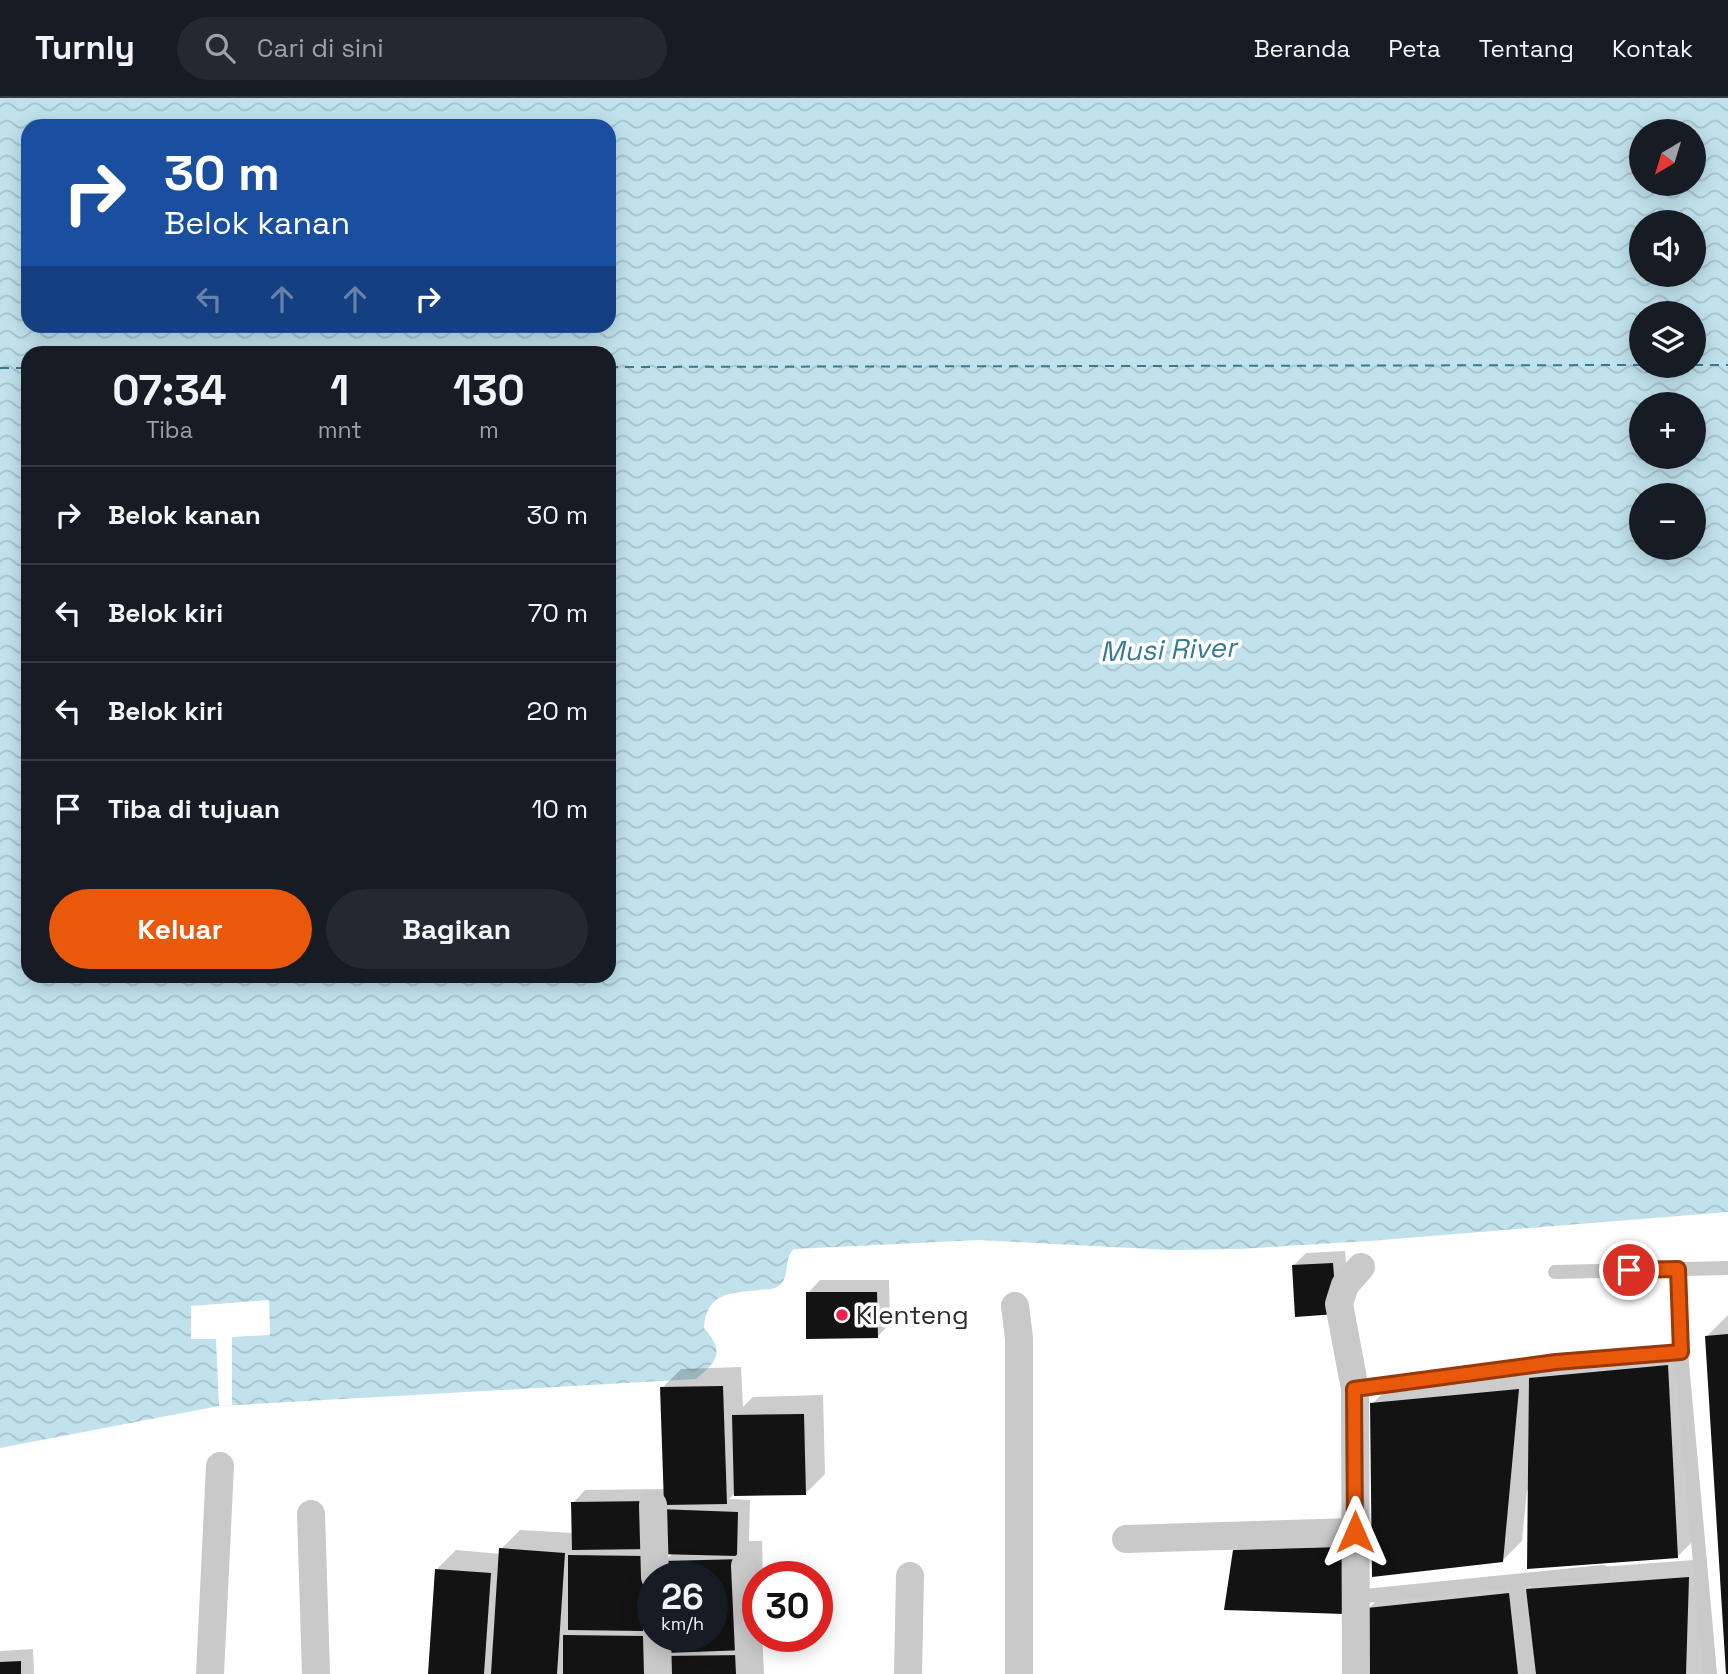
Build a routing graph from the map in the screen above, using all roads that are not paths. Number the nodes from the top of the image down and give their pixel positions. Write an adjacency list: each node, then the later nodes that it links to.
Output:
1 (1361, 1267): 7 (street)
2 (1728, 1268): 3 (lane)
3 (1678, 1269): 4 (lane); 6 (lane)
4 (1555, 1272)
5 (1014, 1306): 25 (street)
6 (1681, 1352): 7 (lane); 28 (lane)
7 (1354, 1389): 11 (street)
8 (220, 1466): 20 (street)
9 (653, 1505): 13 (street)
10 (311, 1514): 21 (street)
11 (1355, 1532): 12 (street); 17 (street)
12 (1126, 1539)
13 (655, 1561)
14 (1603, 1572): 16 (lane)
15 (910, 1576): 24 (street)
16 (1516, 1581): 17 (lane); 27 (lane)
17 (1355, 1597): 26 (street)
18 (657, 1652): 22 (street)
19 (749, 1652): 23 (street)
20 (210, 1674)
21 (316, 1674)
22 (657, 1674)
23 (750, 1674)
24 (908, 1674)
25 (1019, 1674)
26 (1356, 1674)
27 (1528, 1674)
28 (1710, 1674)

